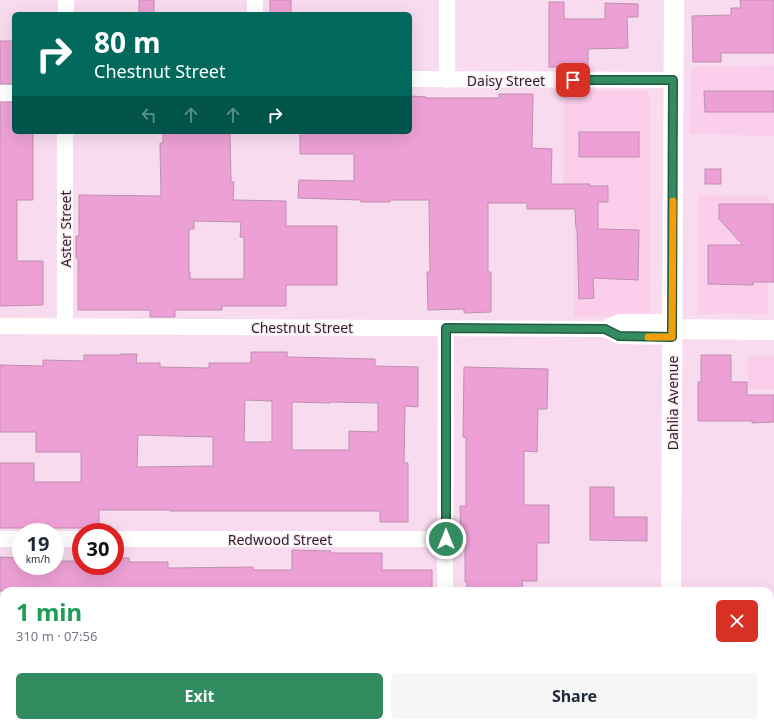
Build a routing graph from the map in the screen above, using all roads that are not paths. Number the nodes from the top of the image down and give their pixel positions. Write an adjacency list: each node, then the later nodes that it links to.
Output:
1 (66, 0): 5 (street)
2 (255, 0): 6 (street)
3 (447, 0): 8 (street)
4 (674, 0): 9 (street, Dahlia Avenue)
5 (66, 12)
6 (255, 12)
7 (412, 79): 8 (street, Daisy Street)
8 (447, 80): 9 (street, Daisy Street)
9 (673, 80): 16 (street, Dahlia Avenue)
10 (0, 93): 11 (street)
11 (12, 93)
12 (66, 134): 14 (street, Aster Street)
13 (0, 326): 14 (street, Chestnut Street)
14 (65, 326): 15 (street, Chestnut Street)
15 (446, 328): 16 (street, Chestnut Street); 21 (street)
16 (672, 329): 17 (street, Chestnut Street); 23 (street, Dahlia Avenue)
17 (774, 330)
18 (0, 539): 19 (street)
19 (12, 539)
20 (124, 539): 21 (street, Redwood Street)
21 (446, 539): 22 (street)
22 (445, 587)
23 (671, 587)

